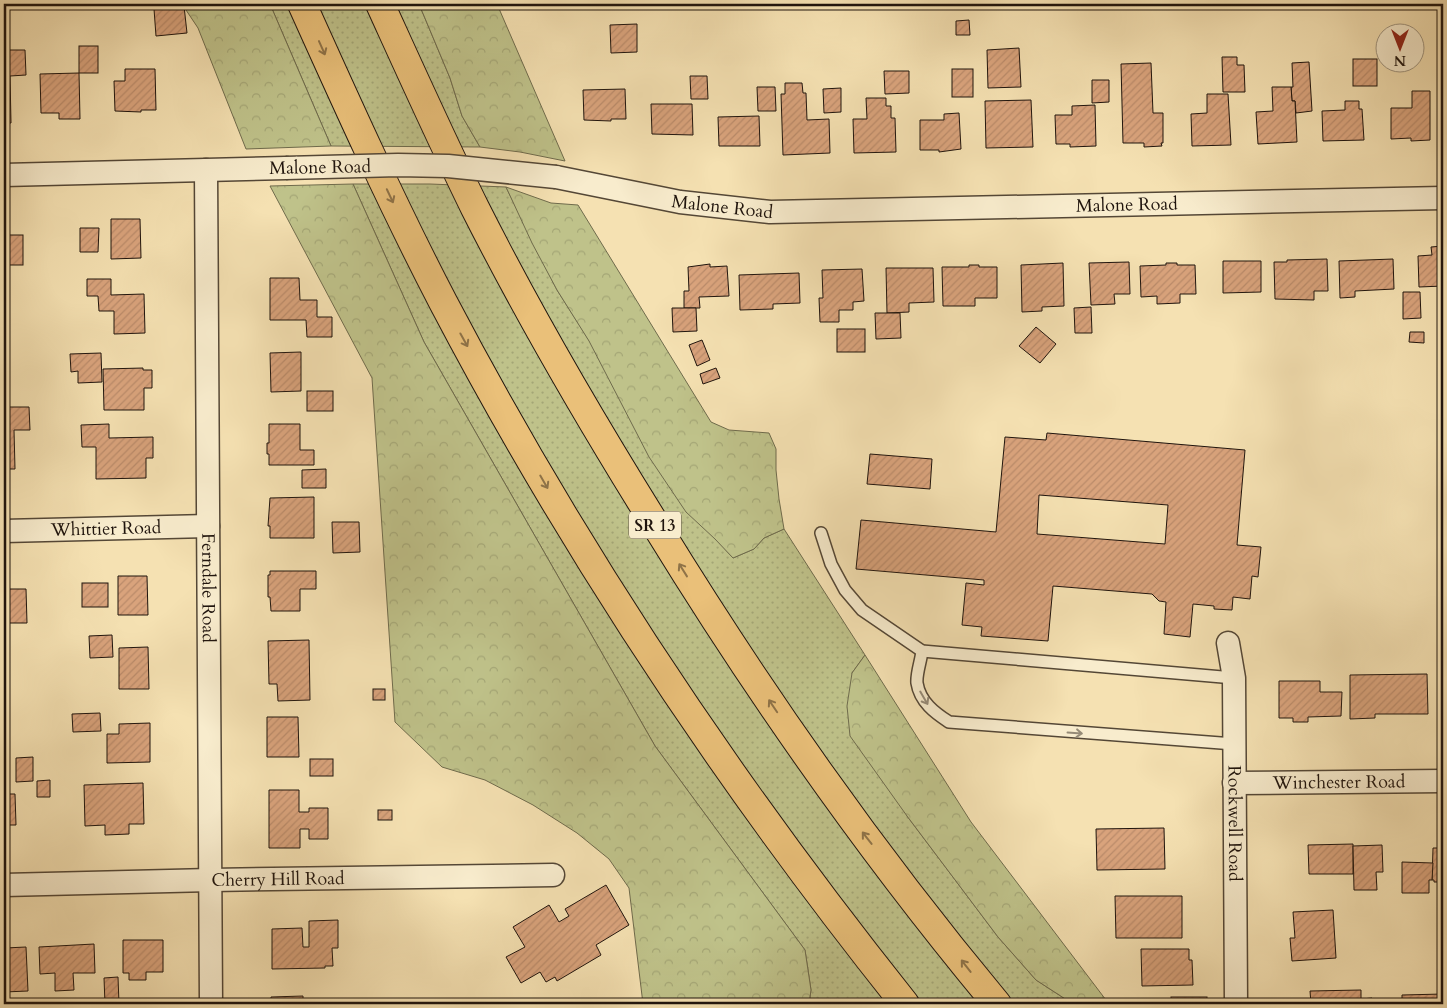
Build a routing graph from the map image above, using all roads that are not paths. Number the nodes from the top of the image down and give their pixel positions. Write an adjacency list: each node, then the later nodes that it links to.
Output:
1 (302, 4): 19 (highway, one-way to 19)
2 (380, 4): 20 (highway, SR 13, one-way to 2)
3 (206, 170): 4 (street, Malone Road); 5 (street, Malone Road, bridge); 6 (street, Ferndale Road)
4 (4, 175)
5 (1443, 198)
6 (208, 526): 7 (street, Whittier Road); 16 (street, Ferndale Road)
7 (4, 531)
8 (821, 534): 10 (lane)
9 (1228, 643): 11 (street, Rockwell Road)
10 (922, 651): 11 (lane); 12 (lane, one-way to 12)
11 (1234, 678): 12 (street, Rockwell Road)
12 (1234, 744): 14 (street, Rockwell Road)
13 (1443, 780): 14 (street, Winchester Road)
14 (1234, 783): 21 (street, Rockwell Road)
15 (553, 875): 16 (street, Cherry Hill Road)
16 (211, 880): 17 (street, Cherry Hill Road); 18 (street, Ferndale Road)
17 (4, 886)
18 (211, 1004)
19 (905, 1004)
20 (997, 1004)
21 (1236, 1004)

